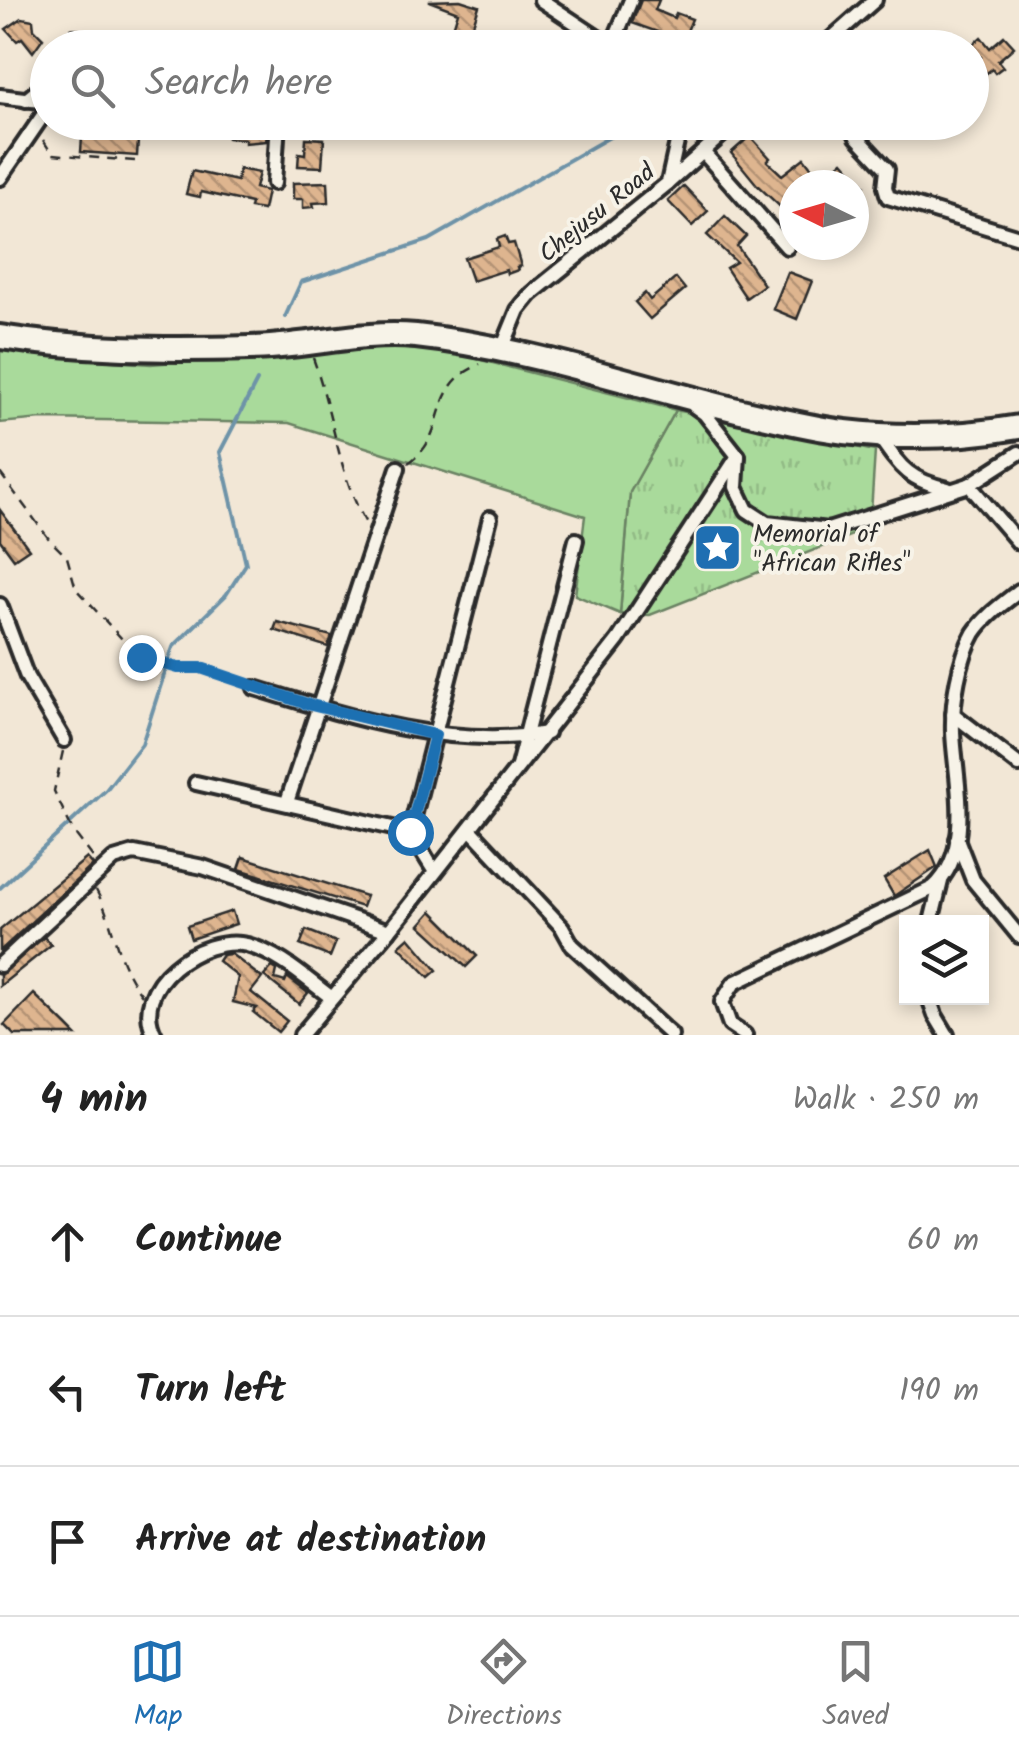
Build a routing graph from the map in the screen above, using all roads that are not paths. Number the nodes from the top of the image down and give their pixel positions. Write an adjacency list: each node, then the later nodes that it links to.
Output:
1 (540, 0): 4 (street)
2 (630, 0): 5 (street)
3 (874, 0): 6 (street)
4 (585, 30)
5 (618, 30)
6 (841, 30)
7 (0, 96): 9 (street)
8 (30, 97): 9 (street)
9 (26, 100): 10 (street)
10 (30, 101)
11 (30, 135): 17 (street)
12 (277, 140): 18 (street)
13 (677, 140): 19 (street)
14 (716, 140): 16 (street, Chejusu Road)
15 (860, 140): 20 (street)
16 (703, 152): 19 (street, Chejusu Road); 21 (street)
17 (0, 178)
18 (274, 183)
19 (668, 183): 23 (street, Chejusu Road)
20 (1019, 237)
21 (779, 238)
22 (0, 337): 23 (highway)
23 (502, 349): 24 (highway)
24 (680, 396): 26 (highway); 28 (street)
25 (1019, 427): 26 (highway)
26 (878, 435): 31 (street)
27 (1019, 454): 30 (street)
28 (738, 456): 31 (street); 40 (street)
29 (398, 468): 38 (street)
30 (969, 485): 31 (street); 34 (street)
31 (950, 490)
32 (490, 518): 41 (street)
33 (576, 540): 42 (street)
34 (1019, 543)
35 (1019, 590): 39 (street)
36 (0, 604): 43 (street)
37 (254, 688): 38 (street)
38 (317, 706): 41 (street); 47 (street)
39 (953, 714): 44 (street); 50 (street)
40 (547, 733): 42 (street); 45 (street)
41 (435, 735): 42 (street); 49 (street)
42 (526, 737): 45 (street)
43 (64, 740)
44 (1019, 765)
45 (517, 768): 48 (street)
46 (196, 783): 47 (street)
47 (286, 802): 49 (street)
48 (470, 829): 51 (street); 61 (street)
49 (410, 832): 51 (street)
50 (957, 839): 52 (street); 55 (street)
51 (435, 872): 54 (street)
52 (942, 880): 53 (street); 62 (street)
53 (933, 915)
54 (389, 931): 56 (street); 57 (street)
55 (1019, 936)
56 (0, 964)
57 (332, 998): 59 (street); 60 (street)
58 (931, 1005): 63 (street)
59 (154, 1035)
60 (301, 1035)
61 (670, 1035)
62 (745, 1035)
63 (947, 1035)

